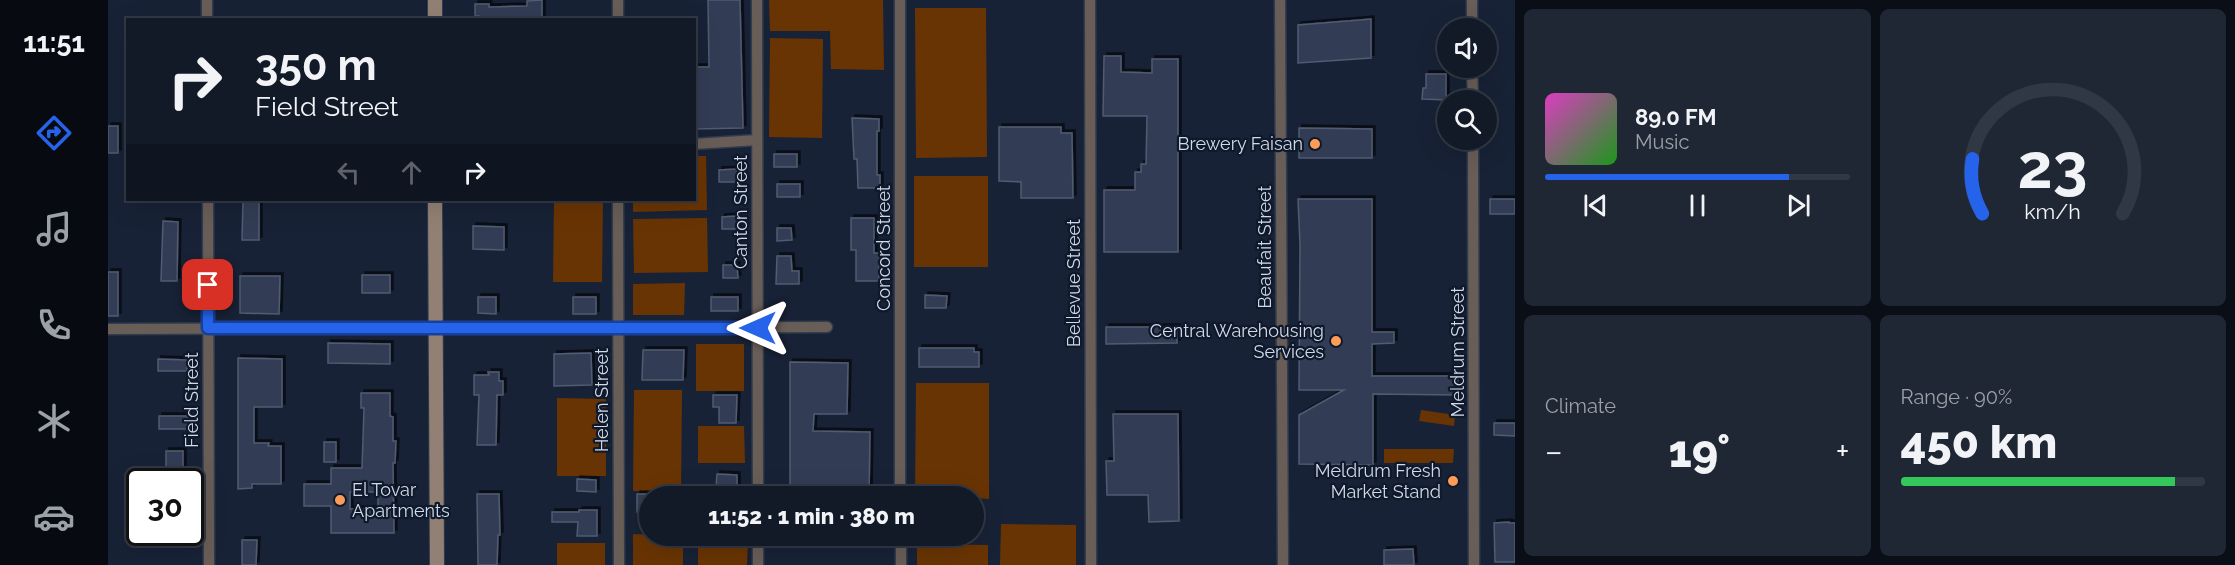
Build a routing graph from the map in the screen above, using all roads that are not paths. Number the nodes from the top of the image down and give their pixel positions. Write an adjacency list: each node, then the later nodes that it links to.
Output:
1 (207, 0): 9 (street)
2 (435, 0): 10 (main road)
3 (618, 0): 11 (street)
4 (757, 0): 13 (street, Canton Street)
5 (900, 0): 26 (street, Concord Street)
6 (1090, 0): 34 (street, Bellevue Street)
7 (1280, 0): 35 (street, Beaufait Street)
8 (1472, 0): 12 (street)
9 (207, 18)
10 (435, 18)
11 (618, 18)
12 (1472, 18)
13 (757, 140): 14 (street); 24 (street, Canton Street)
14 (696, 144)
15 (1473, 150): 36 (street, Meldrum Street)
16 (208, 201): 21 (street, Field Street)
17 (435, 201): 22 (main road)
18 (618, 201): 23 (street, Helen Street)
19 (827, 327): 24 (street)
20 (108, 328): 21 (street)
21 (208, 328): 22 (street); 29 (street, Field Street)
22 (435, 328): 23 (street); 30 (main road)
23 (618, 328): 24 (street); 31 (street, Helen Street)
24 (758, 328): 25 (street, Canton Street)
25 (758, 486)
26 (900, 486)
27 (758, 546): 32 (street)
28 (901, 546): 33 (street)
29 (209, 565)
30 (437, 565)
31 (619, 565)
32 (758, 565)
33 (901, 565)
34 (1091, 565)
35 (1283, 565)
36 (1474, 565)

